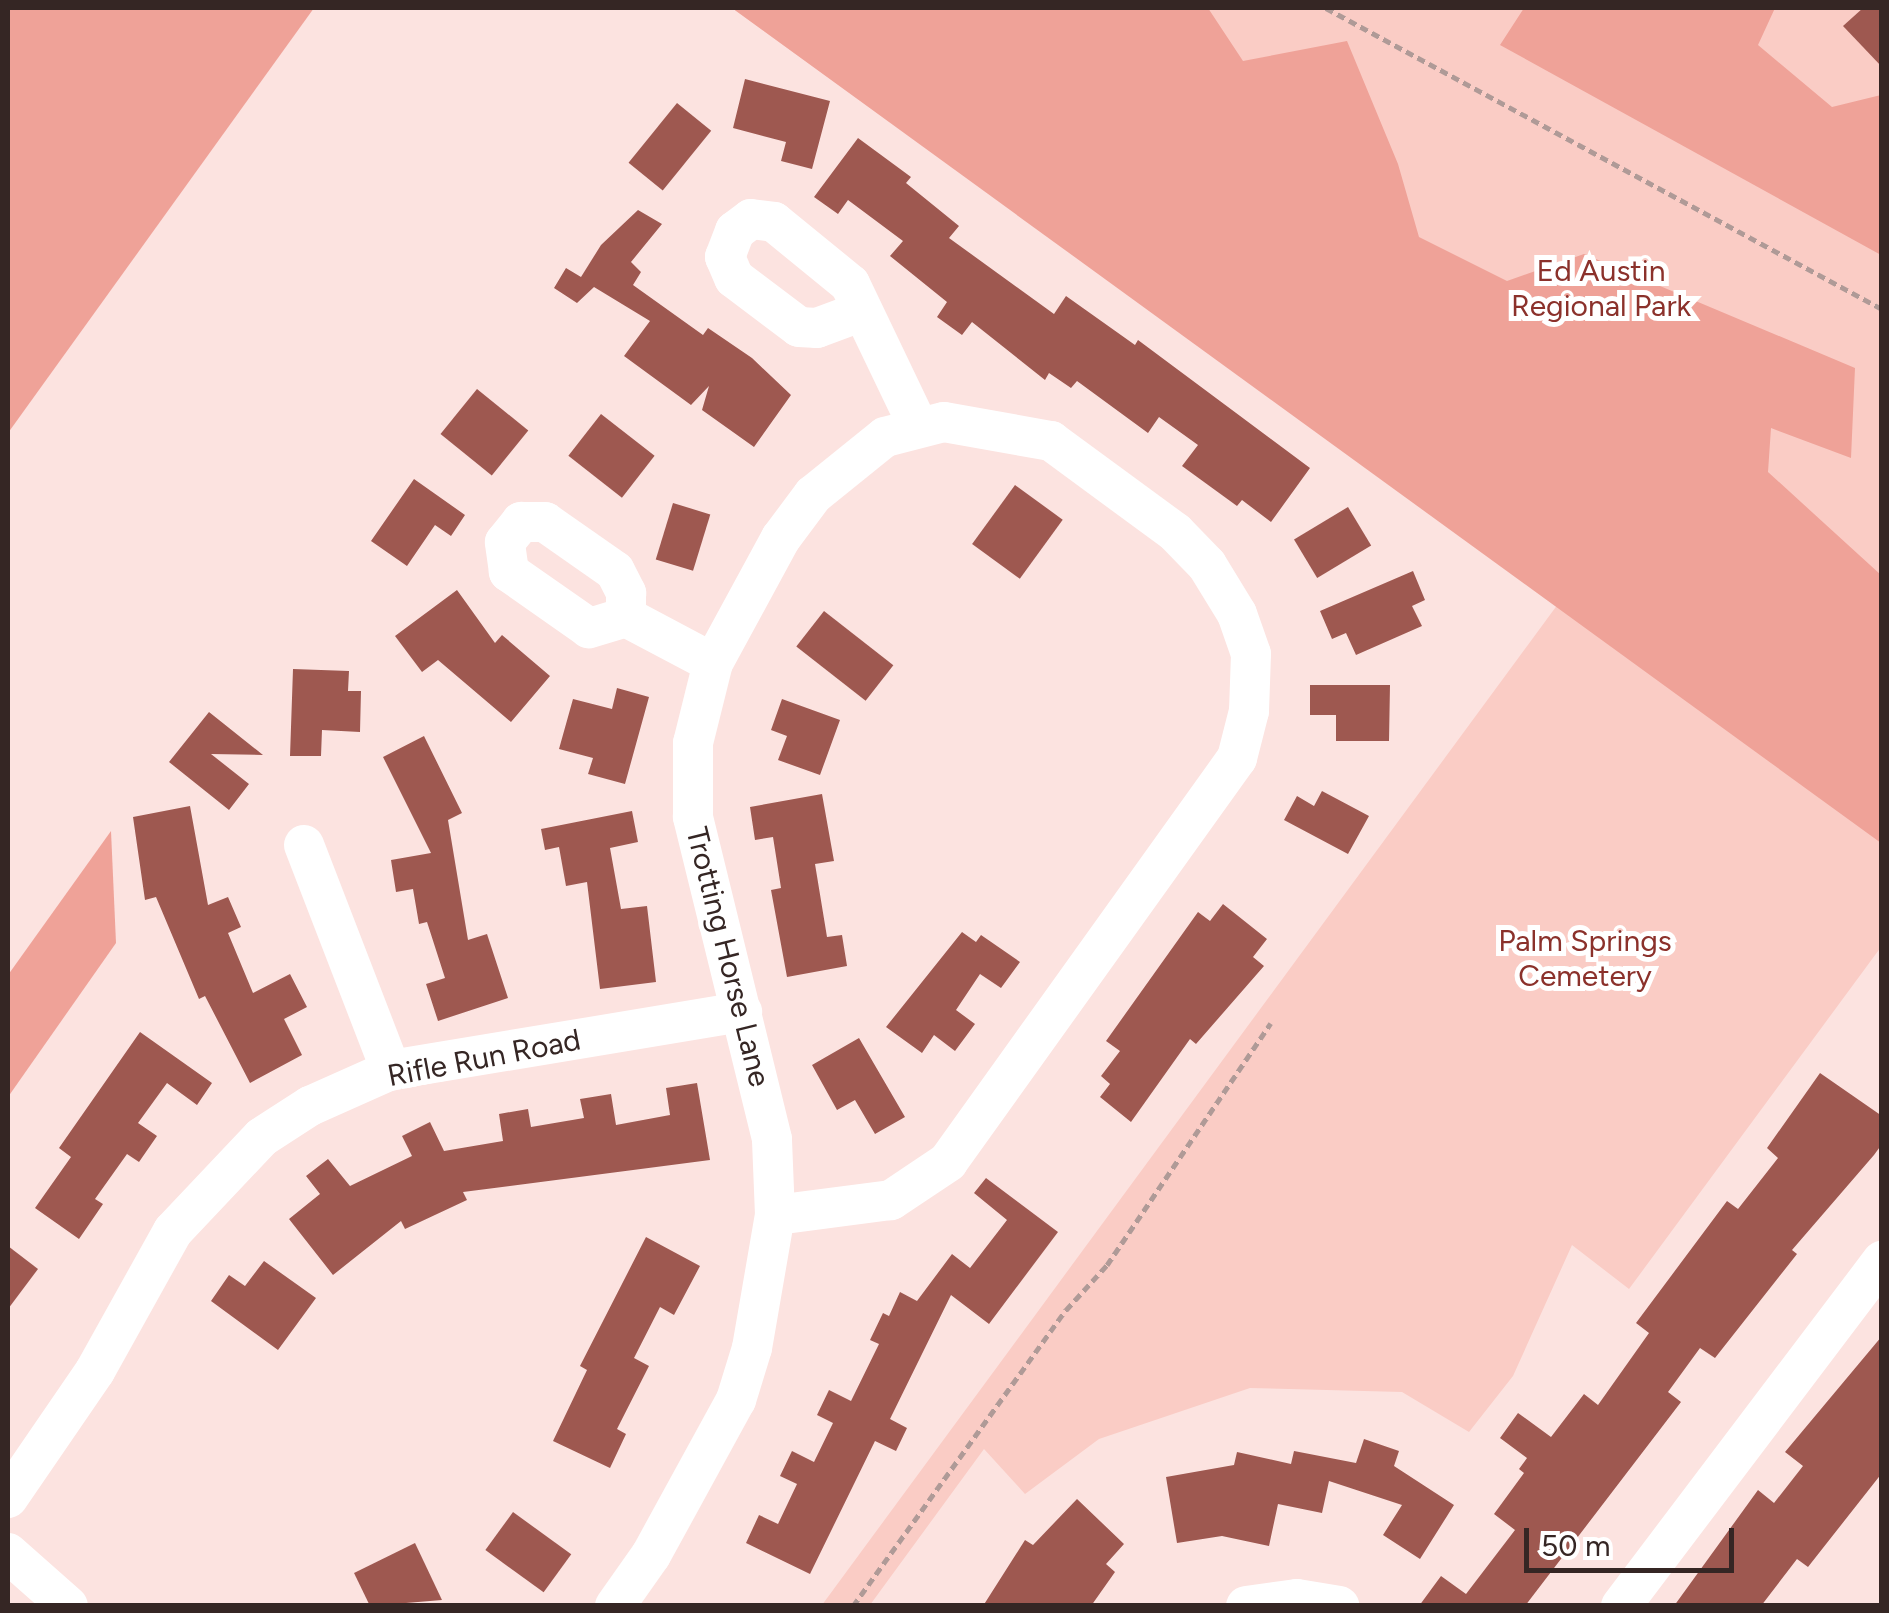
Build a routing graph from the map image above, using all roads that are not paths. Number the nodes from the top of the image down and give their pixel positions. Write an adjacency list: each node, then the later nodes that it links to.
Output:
1 (860, 312): 2 (street)
2 (918, 426): 4 (street, Trotting Horse Lane); 8 (street)
3 (626, 617): 4 (street)
4 (712, 663): 6 (street, Trotting Horse Lane)
5 (304, 845): 7 (street)
6 (742, 1012): 7 (street, Rifle Run Road); 8 (street, Trotting Horse Lane)
7 (392, 1070): 10 (street, Rifle Run Road)
8 (775, 1215): 13 (street, Trotting Horse Lane)
9 (1882, 1261): 16 (street)
10 (8, 1498)
11 (8, 1553): 12 (street)
12 (68, 1606)
13 (615, 1606)
14 (1246, 1606): 15 (street)
15 (1339, 1606)
16 (1621, 1606)

